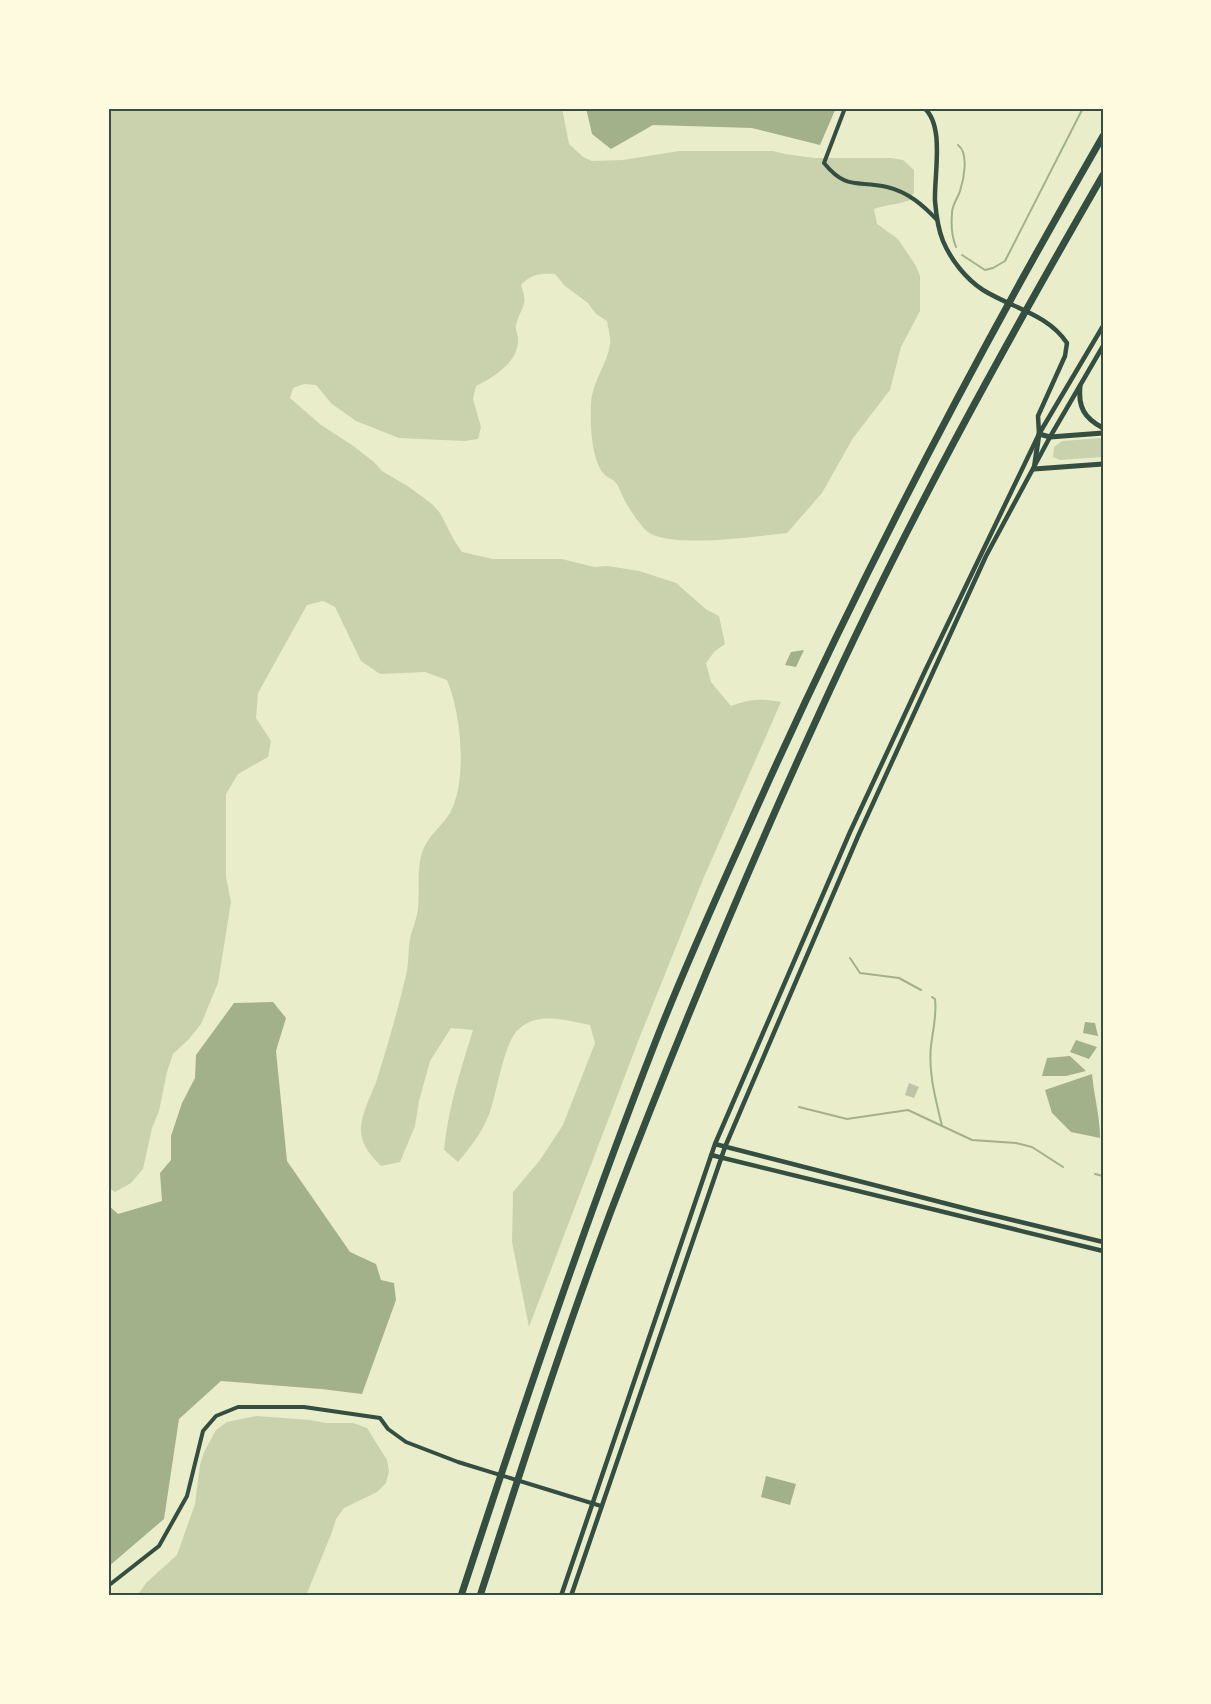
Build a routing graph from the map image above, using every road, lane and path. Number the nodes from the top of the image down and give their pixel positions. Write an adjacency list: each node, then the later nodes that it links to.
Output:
1 (845, 108): 5 (street)
2 (924, 108): 5 (street)
3 (1103, 136): 24 (highway)
4 (1103, 175): 25 (highway)
5 (938, 221): 11 (street)
6 (1103, 326): 11 (street)
7 (1103, 346): 8 (street)
8 (1080, 386): 9 (main road); 12 (street)
9 (1103, 428)
10 (1103, 433): 12 (main road)
11 (1039, 434): 12 (main road); 14 (main road); 15 (street)
12 (1050, 437): 14 (street)
13 (1103, 464): 14 (main road)
14 (1034, 469): 16 (street)
15 (715, 1144): 16 (street); 17 (street)
16 (725, 1147): 18 (street); 19 (street)
17 (711, 1155): 18 (street); 21 (street)
18 (721, 1158): 20 (street); 22 (street)
19 (1103, 1242)
20 (1103, 1251)
21 (593, 1503): 22 (street); 23 (street); 26 (street)
22 (601, 1506): 27 (street)
23 (108, 1586)
24 (461, 1596)
25 (480, 1596)
26 (561, 1596)
27 (571, 1596)

